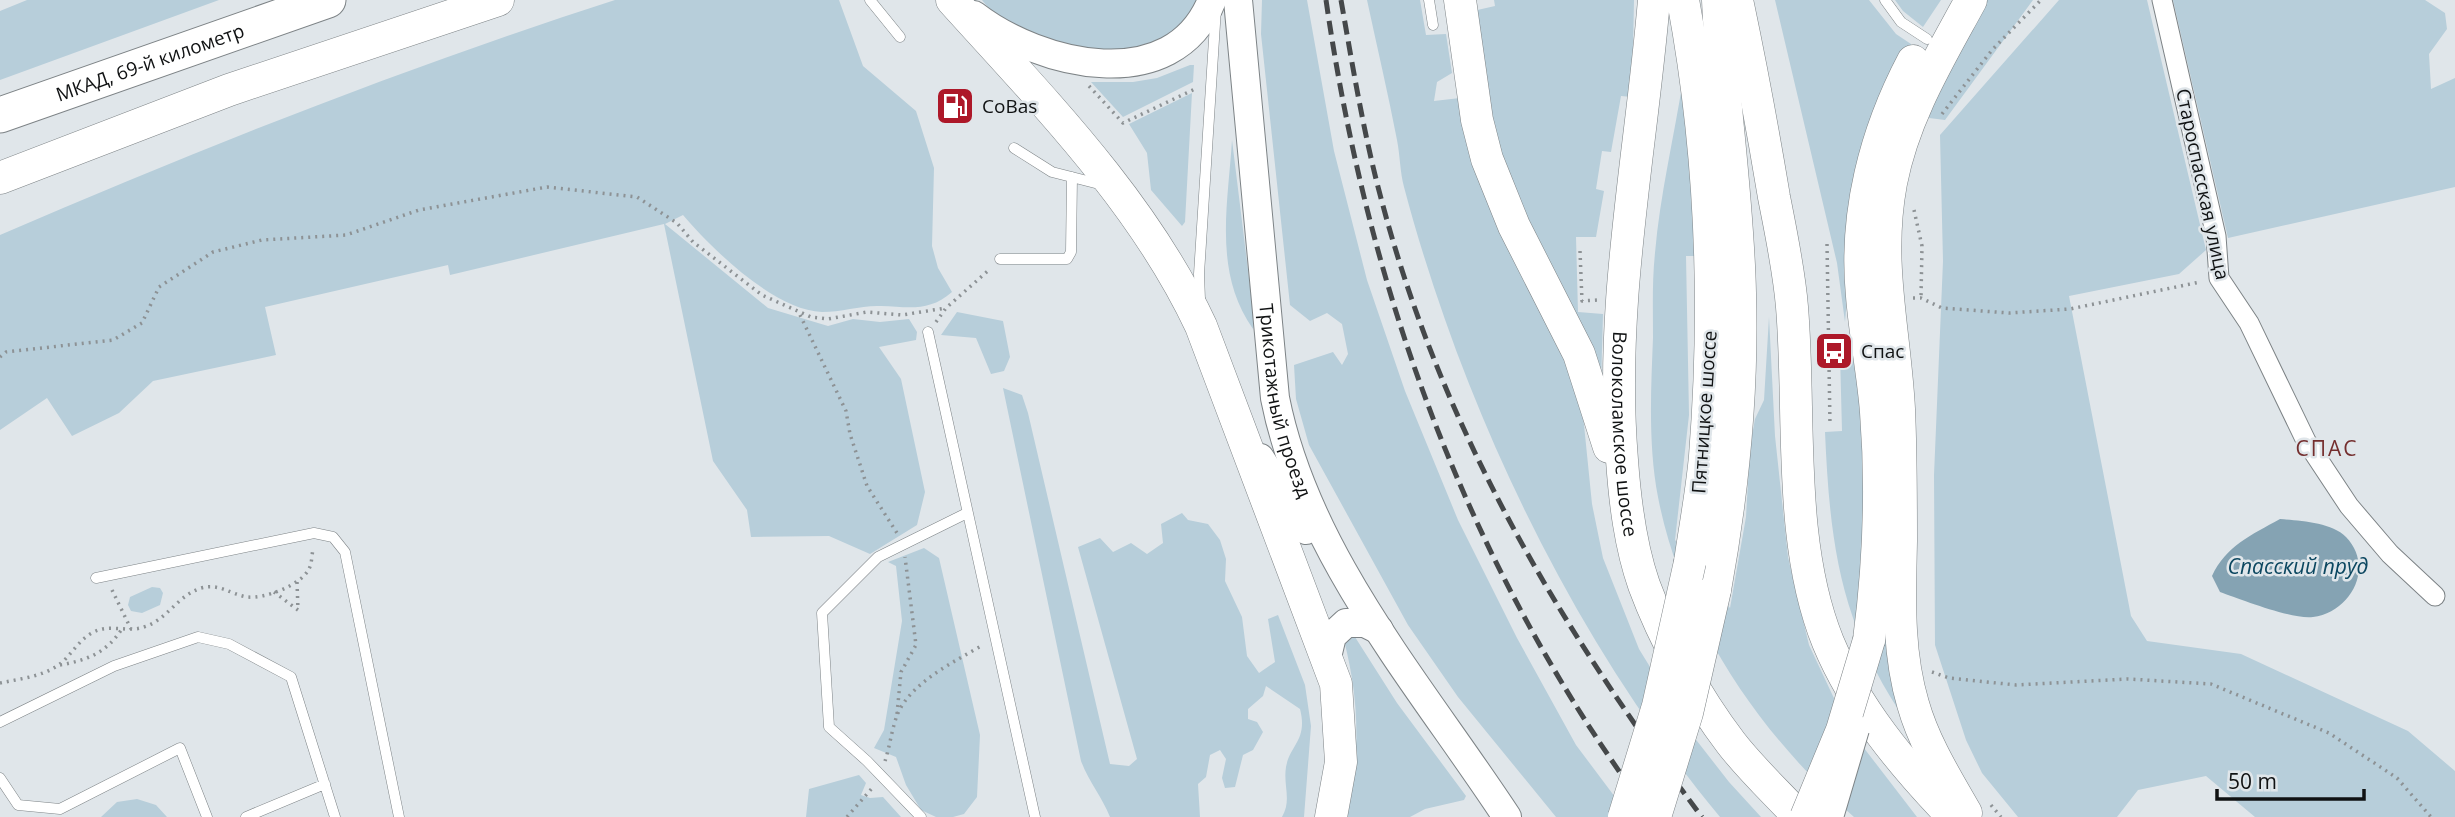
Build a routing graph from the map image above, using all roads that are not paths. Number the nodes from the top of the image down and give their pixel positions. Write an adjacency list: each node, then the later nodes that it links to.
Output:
1 (498, 0): 24 (main road)
2 (870, 0): 19 (lane)
3 (954, 0): 4 (main road); 25 (main road)
4 (1214, 0): 28 (lane)
5 (1238, 0): 35 (main road, Трикотажный проезд)
6 (1429, 0): 18 (lane)
7 (1460, 0): 32 (main road)
8 (1654, 0): 32 (main road, Волоколамское шоссе)
9 (1683, 0): 52 (main road, Пятницкое шоссе, bridge)
10 (1718, 0): 53 (main road, Пятницкое шоссе, bridge)
11 (1737, 0): 27 (main road)
12 (1759, 0): 27 (main road)
13 (1885, 0): 20 (lane)
14 (1951, 0): 20 (main road)
15 (1971, 0): 42 (main road)
16 (2162, 0): 34 (street, Староспасская улица)
17 (314, 4): 21 (highway, МКАД, 69-й километр)
18 (1433, 25)
19 (900, 37)
20 (1927, 39): 36 (main road)
21 (0, 115)
22 (1014, 148): 23 (lane)
23 (1072, 177): 25 (lane); 26 (lane)
24 (0, 178)
25 (1115, 188): 28 (main road)
26 (1000, 259)
27 (1792, 303): 57 (main road)
28 (1201, 327): 30 (main road)
29 (928, 332): 31 (lane)
30 (1242, 429): 35 (main road); 37 (main road)
31 (967, 513): 47 (lane); 48 (lane)
32 (1629, 528): 54 (main road, Волоколамское шоссе)
33 (101, 577): 46 (lane)
34 (2435, 596)
35 (1372, 619): 37 (main road); 39 (main road, Трикотажный проезд)
36 (1869, 640): 55 (main road, bridge); 56 (main road, bridge)
37 (1327, 656): 49 (main road)
38 (0, 722): 41 (lane)
39 (1467, 756): 50 (main road, Трикотажный проезд); 51 (main road, Трикотажный проезд)
40 (0, 778): 43 (lane)
41 (325, 784): 44 (lane); 45 (lane)
42 (1977, 808)
43 (207, 817)
44 (246, 817)
45 (335, 817)
46 (399, 817)
47 (921, 817)
48 (1035, 817)
49 (1331, 817)
50 (1507, 817)
51 (1530, 817)
52 (1624, 817)
53 (1655, 817)
54 (1799, 817)
55 (1806, 817)
56 (1829, 817)
57 (1953, 817)

